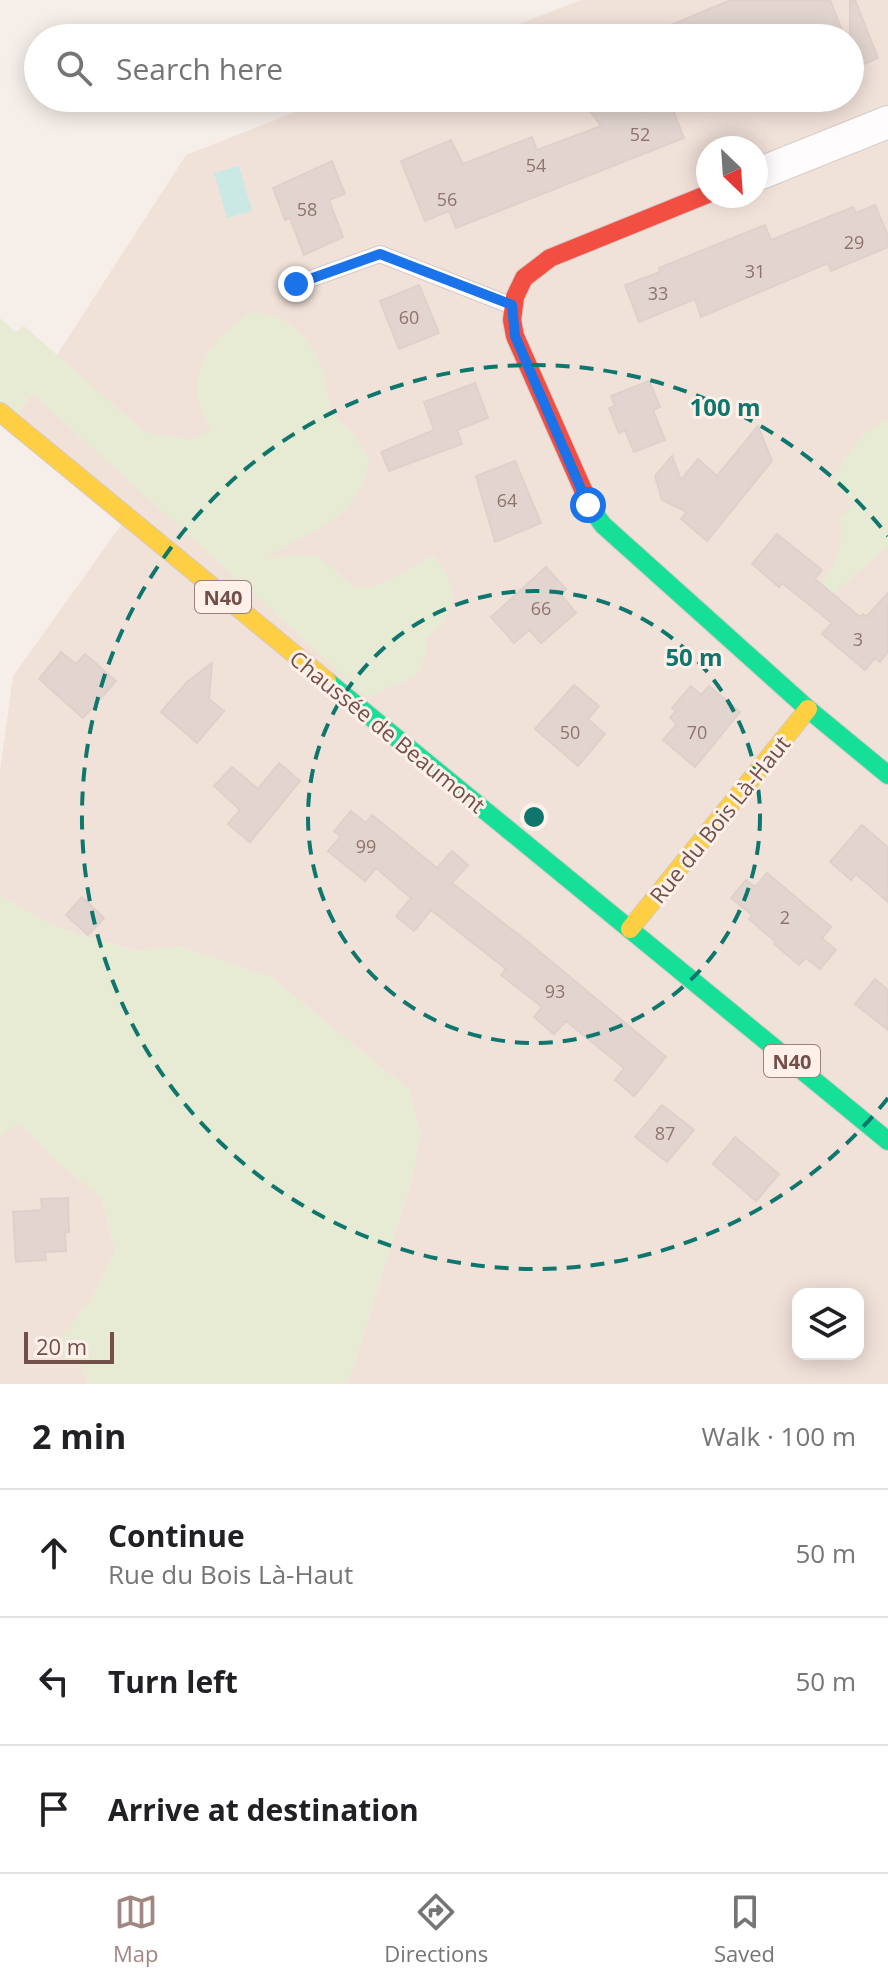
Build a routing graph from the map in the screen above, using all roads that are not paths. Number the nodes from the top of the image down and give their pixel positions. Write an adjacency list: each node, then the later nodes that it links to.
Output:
1 (888, 122): 2 (street)
2 (768, 170)
3 (696, 199): 5 (street)
4 (296, 284): 5 (lane)
5 (512, 305): 7 (street)
6 (0, 412): 9 (street, Chaussée de Beaumont / N40)
7 (808, 709): 8 (street); 9 (street, Rue du Bois Là-Haut)
8 (888, 775)
9 (630, 929): 10 (street, Chaussée de Beaumont / N40)
10 (888, 1141)

